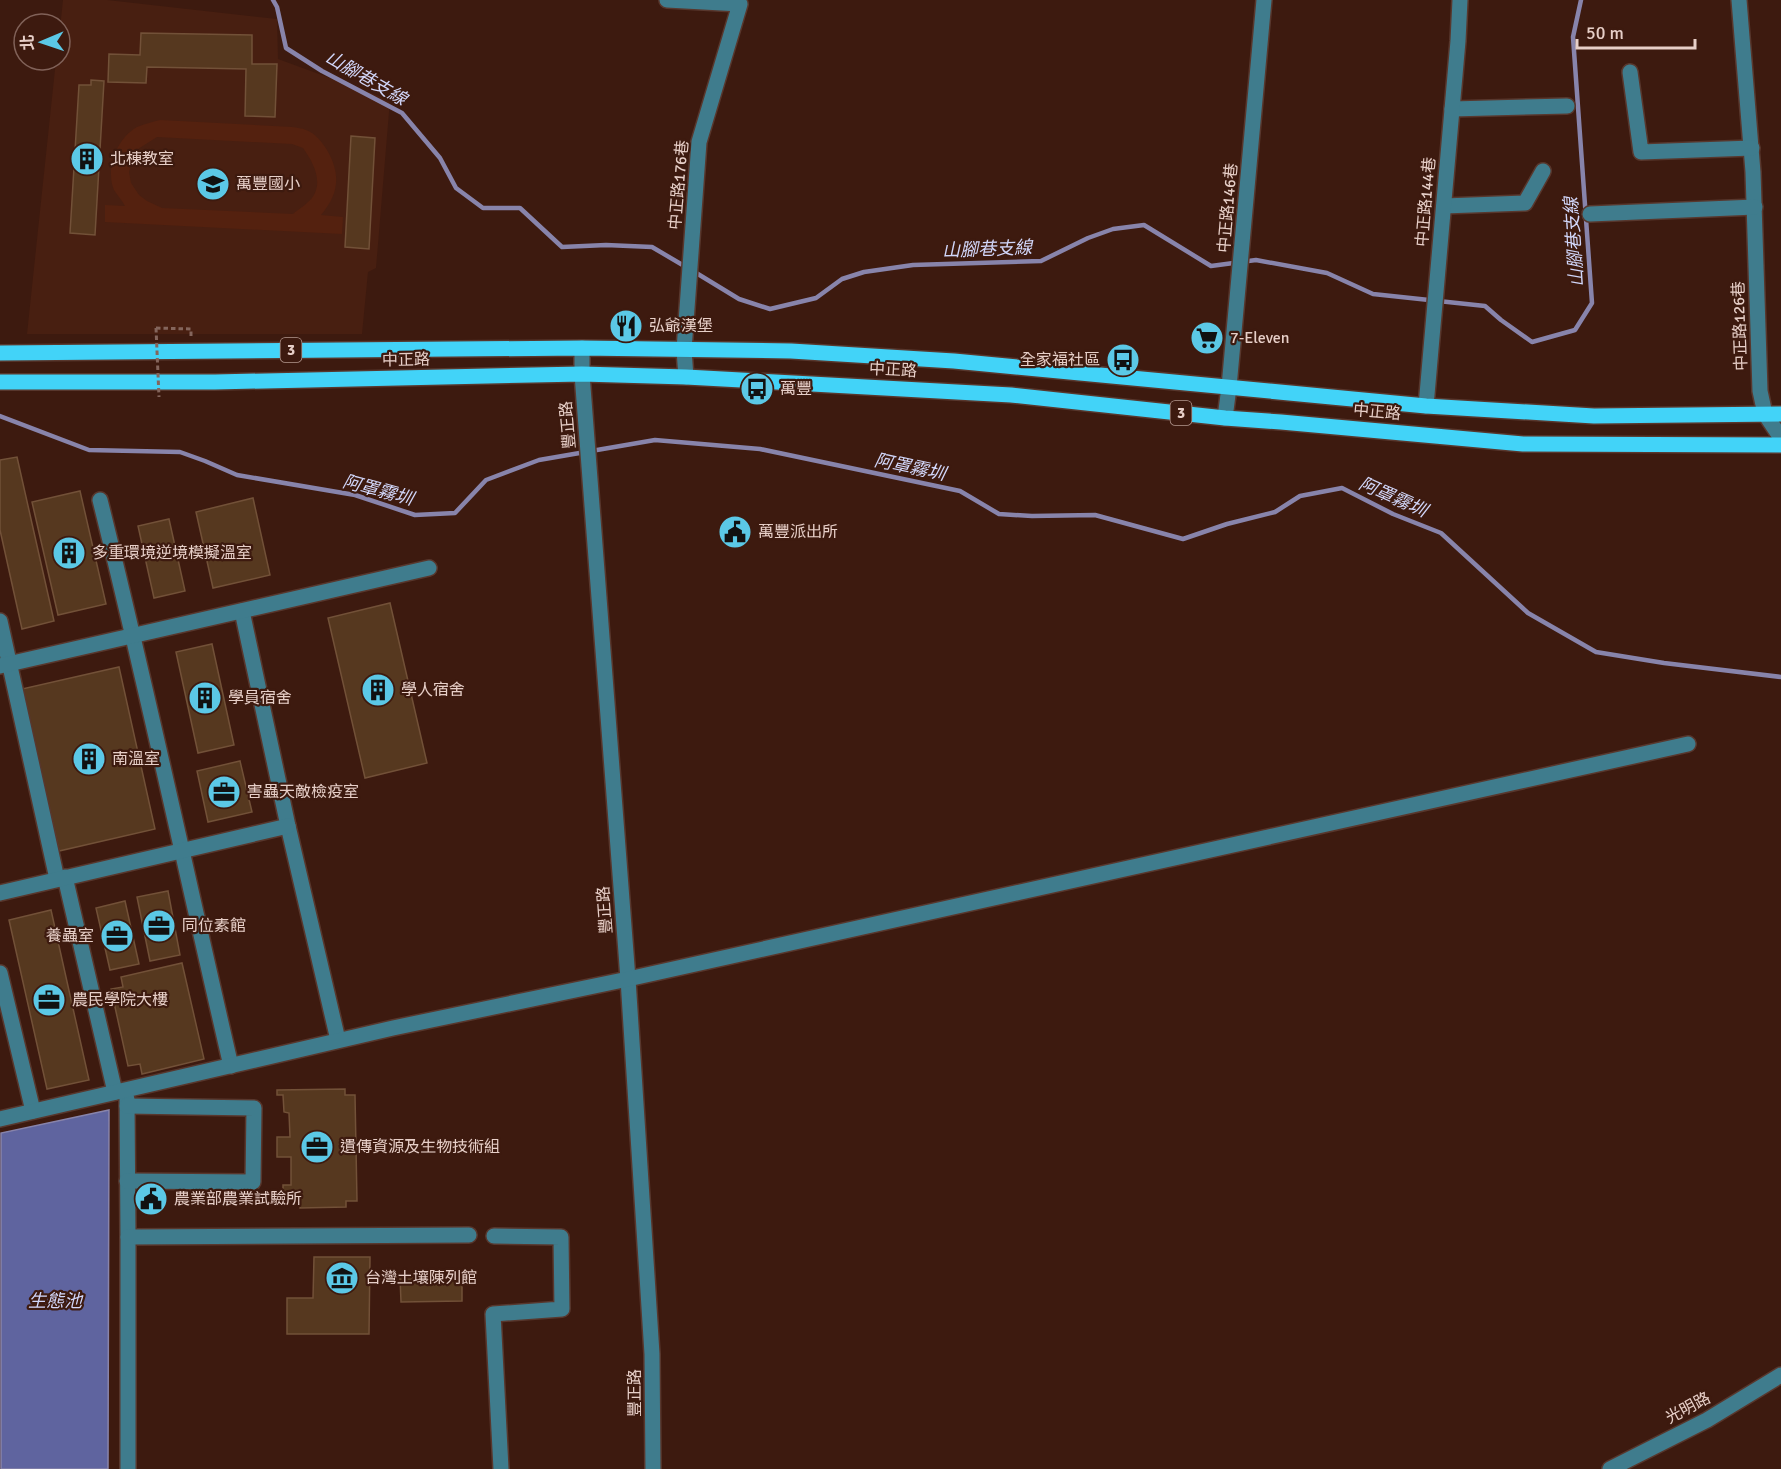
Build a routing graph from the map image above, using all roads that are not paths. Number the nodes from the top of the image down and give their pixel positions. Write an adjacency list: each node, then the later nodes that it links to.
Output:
1 (667, 0): 5 (street, 中正路176巷)
2 (1264, 0): 20 (street, 中正路146巷)
3 (1460, 0): 8 (street, 中正路144巷)
4 (1739, 0): 9 (street, 中正路126巷)
5 (740, 2): 15 (street, 中正路176巷)
6 (1630, 72): 9 (street)
7 (1566, 106): 8 (street)
8 (1452, 109): 11 (street, 中正路144巷)
9 (1752, 148): 12 (street, 中正路126巷)
10 (1543, 171): 11 (street)
11 (1444, 206): 21 (street, 中正路144巷)
12 (1755, 207): 13 (street); 22 (street, 中正路126巷)
13 (1590, 214)
14 (582, 348): 15 (main road, 中正路 / 3); 16 (main road, 中正路 / 3); 17 (street, 豐正路)
15 (684, 350): 18 (street, 中正路176巷); 20 (main road, 中正路 / 3)
16 (0, 353)
17 (582, 374): 18 (main road, 中正路 / 3); 19 (main road, 中正路 / 3); 39 (street, 豐正路)
18 (686, 377): 24 (main road, 中正路 / 3)
19 (0, 382)
20 (1229, 387): 21 (main road, 中正路 / 3); 24 (street, 中正路146巷)
21 (1426, 406): 22 (main road, 中正路 / 3)
22 (1765, 414): 23 (main road, 中正路 / 3); 25 (street, 中正路126巷)
23 (1781, 414)
24 (1225, 418): 26 (main road, 中正路 / 3)
25 (1781, 438)
26 (1781, 445)
27 (100, 500): 31 (street)
28 (429, 568): 29 (street)
29 (242, 611): 31 (street); 34 (street)
30 (0, 621): 32 (street)
31 (134, 636): 32 (street); 35 (street)
32 (5, 665): 36 (street)
33 (1688, 744): 39 (street)
34 (288, 826): 35 (street); 40 (street)
35 (181, 850): 36 (street); 41 (street)
36 (61, 878): 37 (street); 42 (street)
37 (0, 893)
38 (0, 973): 44 (street)
39 (628, 979): 40 (street); 53 (street, 豐正路)
40 (338, 1040): 41 (street)
41 (231, 1066): 42 (street)
42 (121, 1090): 43 (street); 44 (street)
43 (127, 1106): 46 (street); 46 (street)
44 (33, 1111): 45 (street)
45 (0, 1119)
46 (127, 1180): 49 (street)
47 (469, 1235): 49 (street)
48 (494, 1236): 52 (street)
49 (128, 1237): 51 (street)
50 (1781, 1375): 54 (street, 光明路)
51 (128, 1469)
52 (501, 1469)
53 (653, 1469)
54 (1610, 1469)

